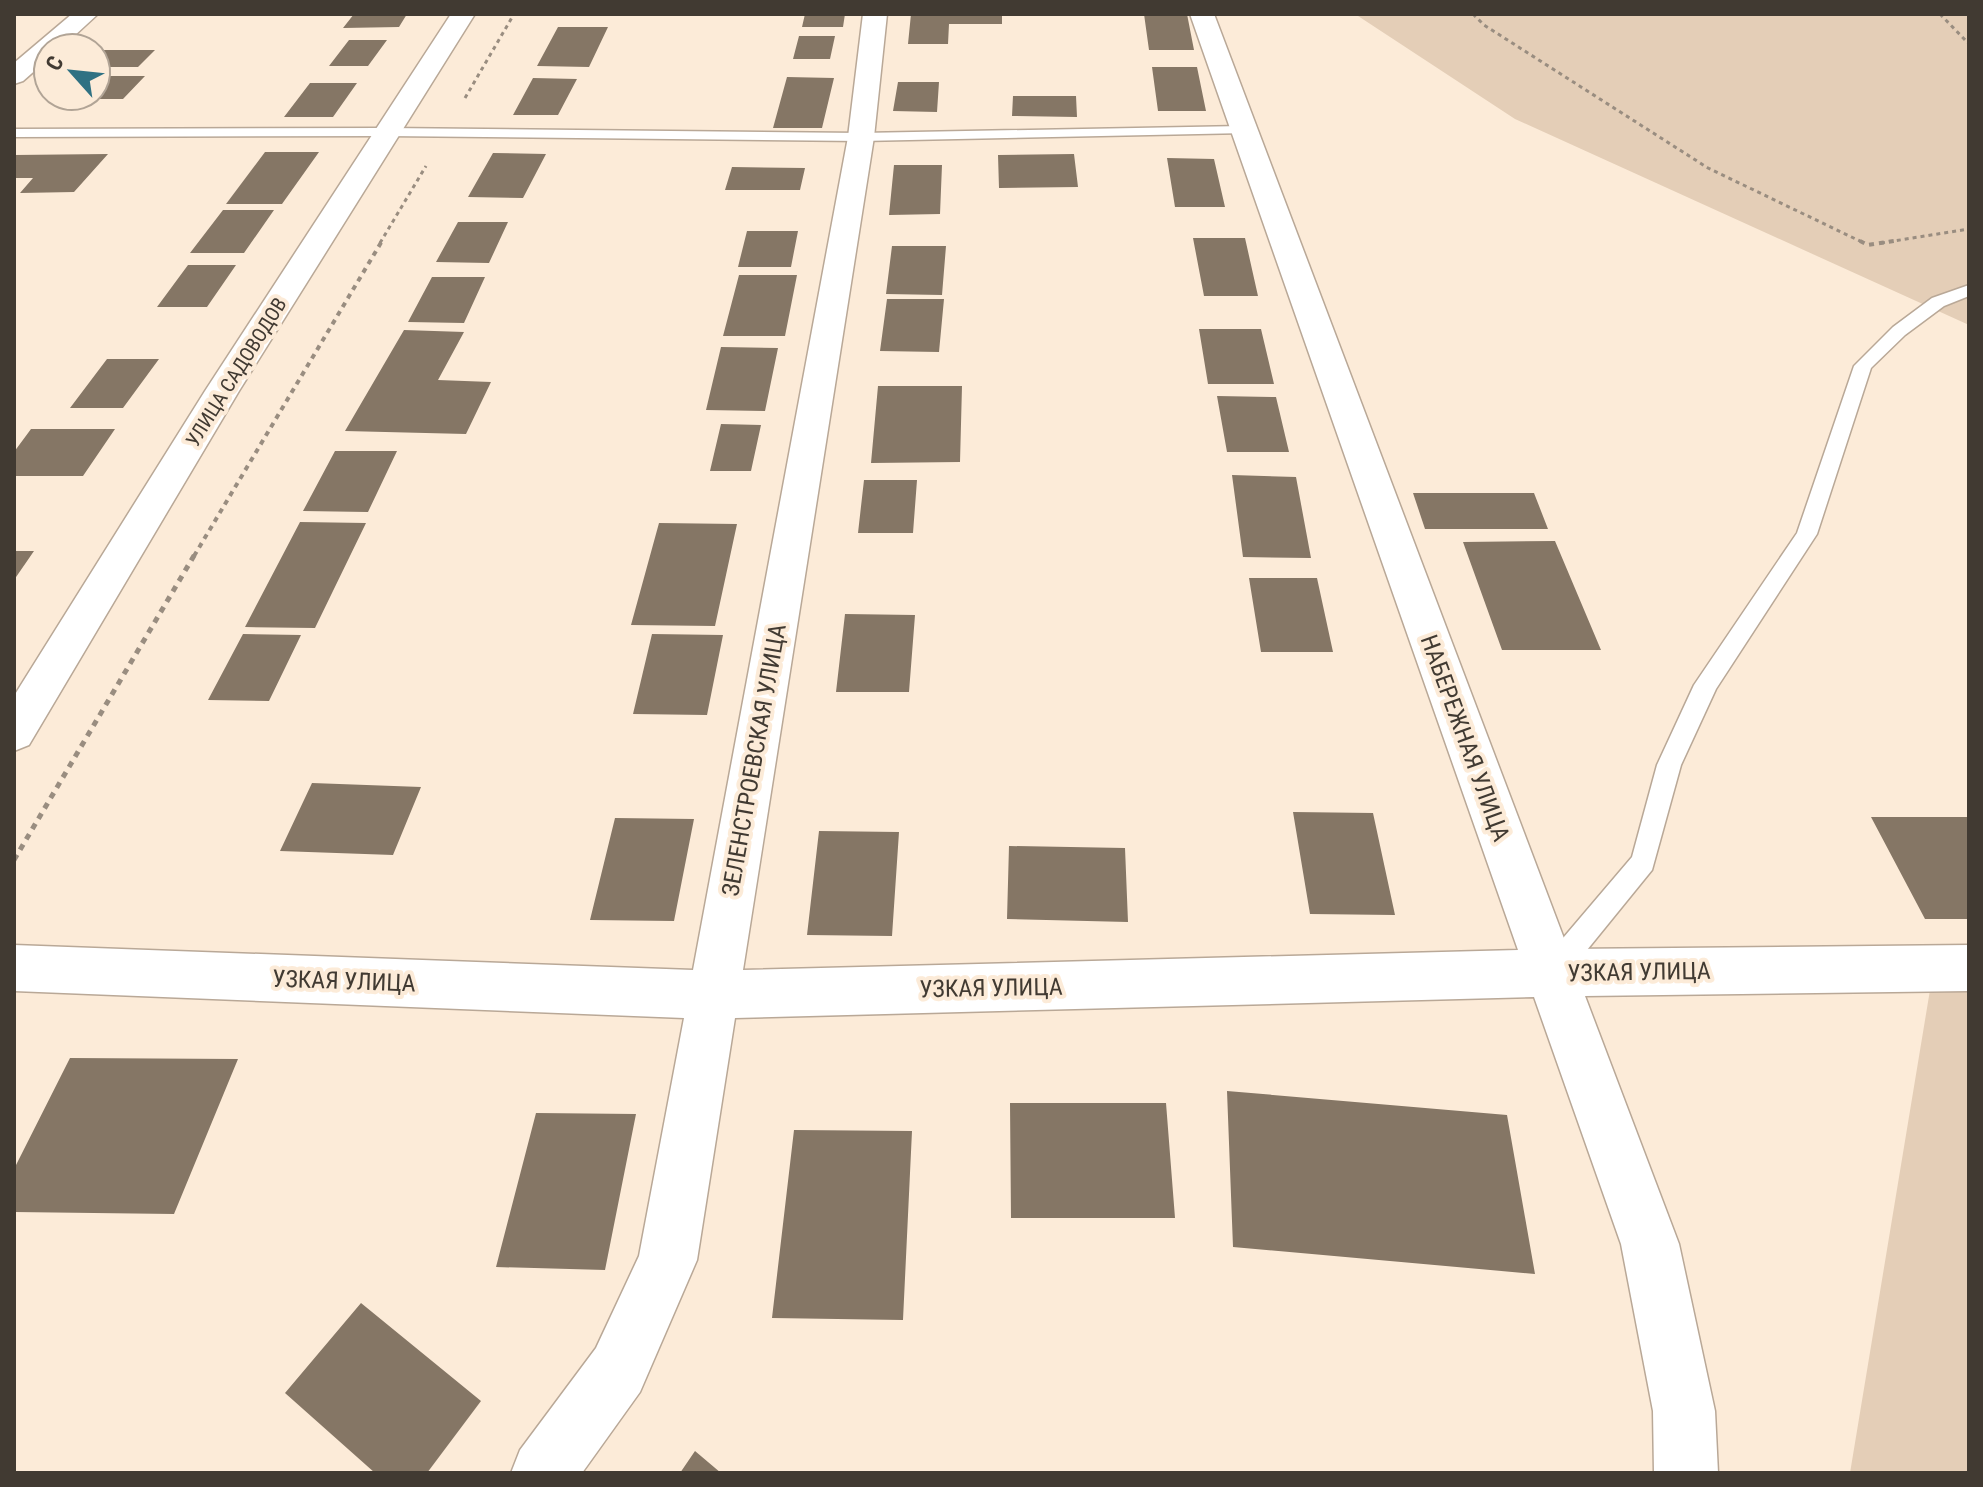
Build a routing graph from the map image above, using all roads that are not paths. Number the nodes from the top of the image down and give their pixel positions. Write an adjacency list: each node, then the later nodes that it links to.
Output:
1 (86, 14): 5 (street)
2 (463, 14): 7 (street, УЛИЦА САДОВОДОВ)
3 (875, 14): 9 (street, ЗЕЛЕНСТРОЕВСКАЯ УЛИЦА)
4 (1202, 14): 6 (street, НАБЕРЕЖНАЯ УЛИЦА)
5 (14, 76)
6 (1242, 130): 9 (lane); 14 (street, НАБЕРЕЖНАЯ УЛИЦА)
7 (387, 132): 8 (lane); 9 (lane); 11 (street, УЛИЦА САДОВОДОВ)
8 (14, 133)
9 (861, 137): 15 (street, ЗЕЛЕНСТРОЕВСКАЯ УЛИЦА)
10 (1969, 290): 14 (lane)
11 (14, 733)
12 (14, 968): 15 (street, УЗКАЯ УЛИЦА)
13 (1969, 968): 14 (street, УЗКАЯ УЛИЦА)
14 (1551, 973): 15 (street, УЗКАЯ УЛИЦА); 17 (street, НАБЕРЕЖНАЯ УЛИЦА)
15 (713, 995): 16 (street, ЗЕЛЕНСТРОЕВСКАЯ УЛИЦА)
16 (543, 1473)
17 (1686, 1473)

